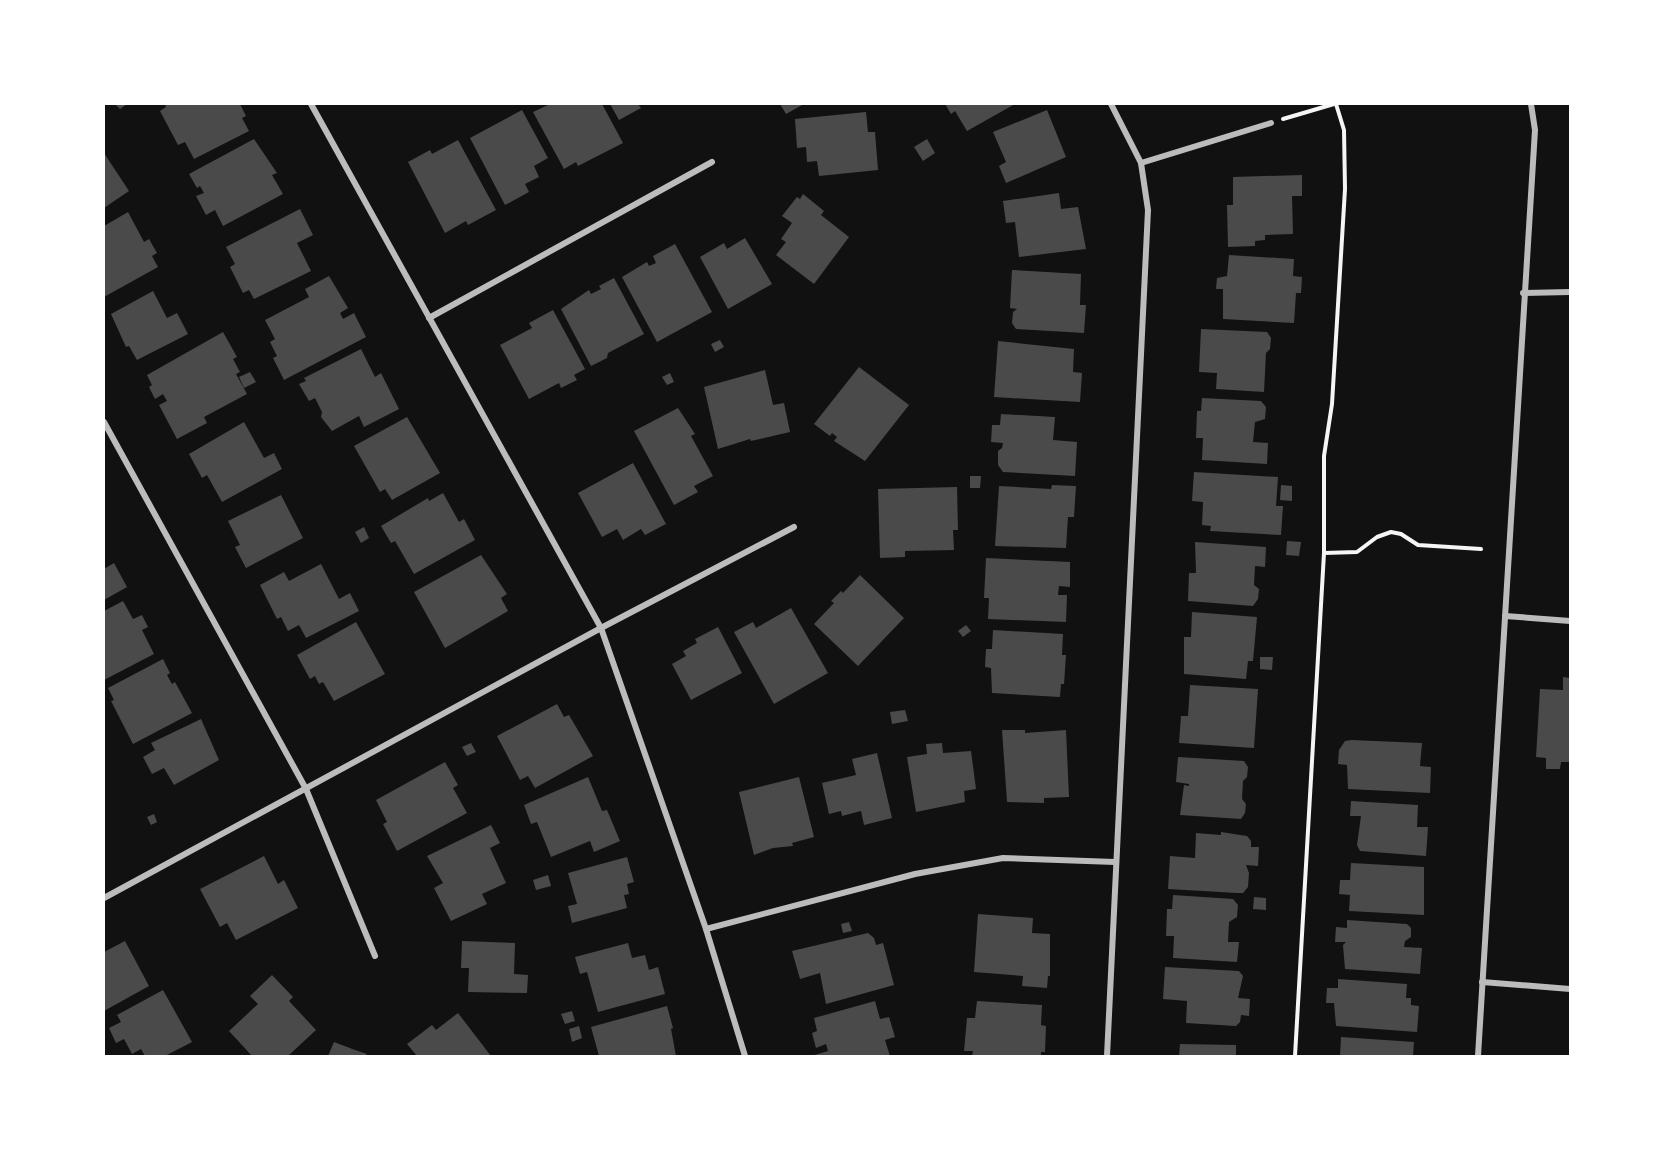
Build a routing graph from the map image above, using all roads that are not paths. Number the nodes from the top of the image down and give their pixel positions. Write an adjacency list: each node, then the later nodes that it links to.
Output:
1 (311, 104): 9 (street)
2 (1111, 104): 6 (street)
3 (1531, 104): 8 (street)
4 (1271, 123): 6 (street)
5 (712, 162): 9 (street)
6 (1141, 163): 16 (street)
7 (1570, 292): 8 (street)
8 (1523, 293): 12 (street)
9 (429, 318): 14 (street)
10 (104, 422): 15 (street)
11 (794, 527): 14 (street)
12 (1505, 616): 13 (street); 20 (street)
13 (1570, 621)
14 (601, 628): 15 (street); 18 (street)
15 (306, 789): 17 (street); 19 (street)
16 (1115, 862): 18 (street); 23 (street)
17 (104, 898)
18 (706, 929): 22 (street)
19 (375, 956)
20 (1482, 982): 21 (street); 24 (street)
21 (1570, 989)
22 (745, 1056)
23 (1107, 1056)
24 (1478, 1056)

